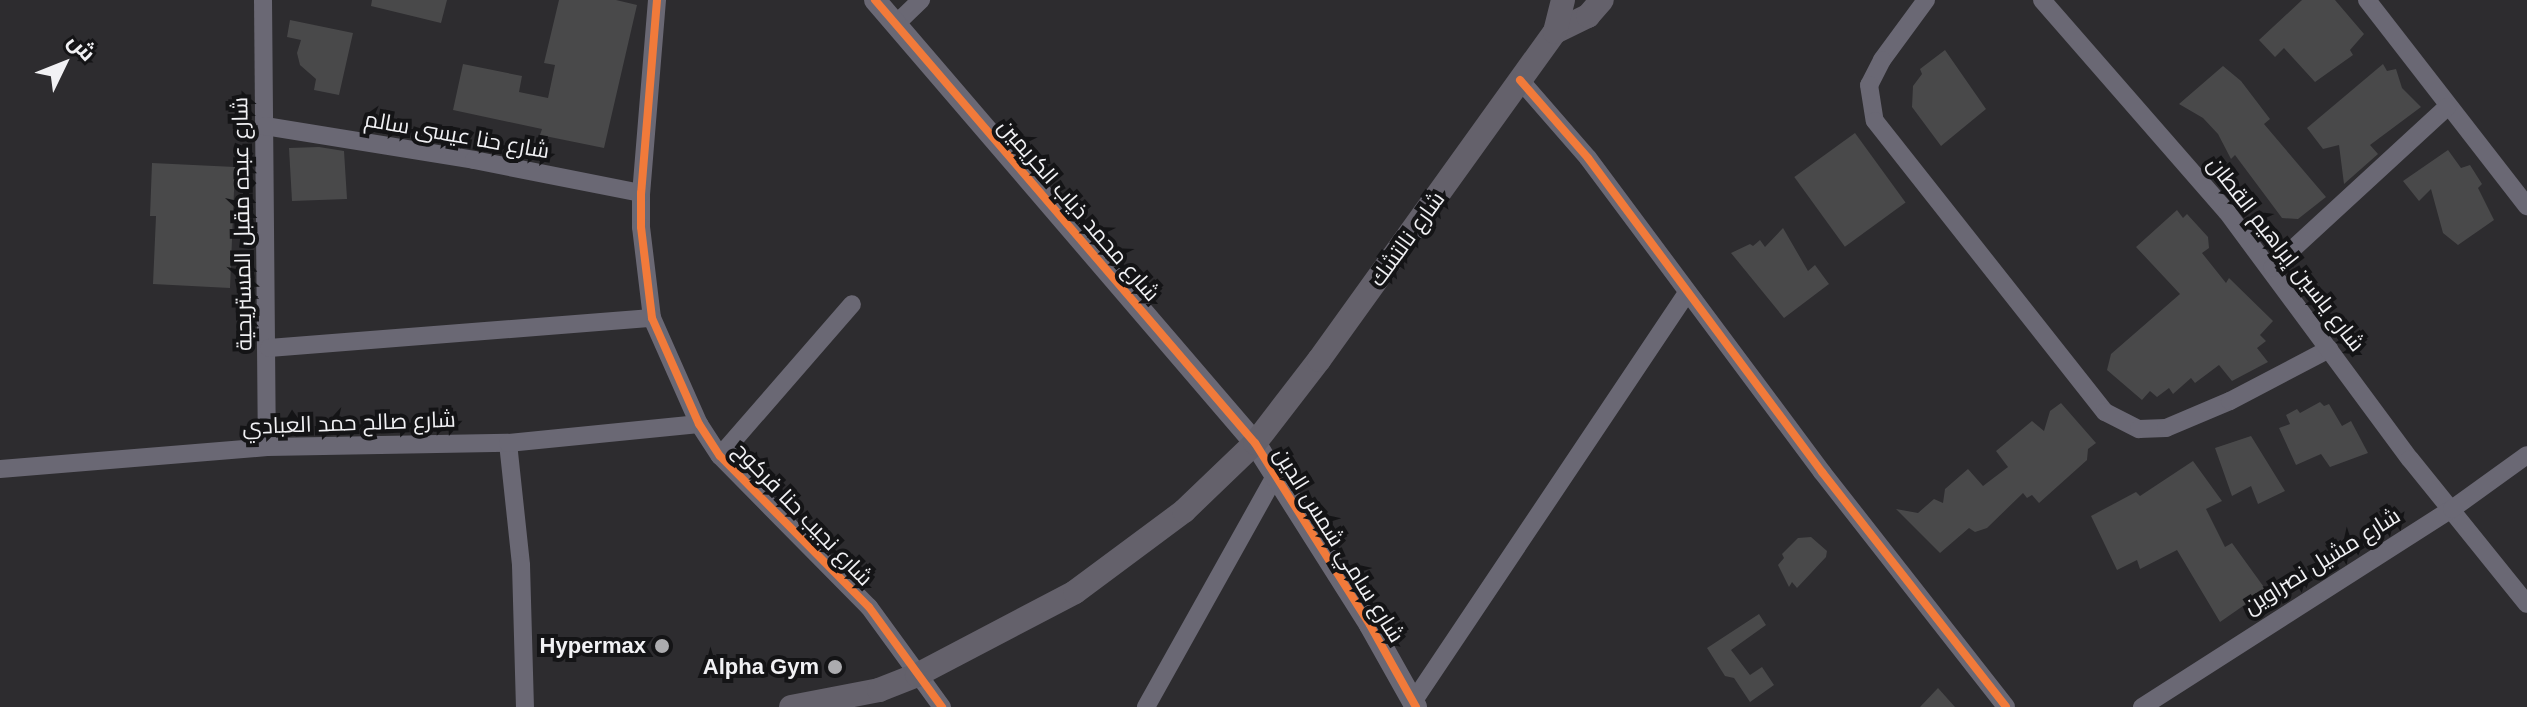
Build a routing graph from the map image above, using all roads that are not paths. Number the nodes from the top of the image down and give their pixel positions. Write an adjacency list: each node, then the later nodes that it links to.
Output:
1 (263, 0): 14 (street, شارع عبده مقبل المستريحية)
2 (657, 0): 15 (street, شارع نجيب حنا فركوح)
3 (875, 0): 10 (street, شارع محمد ذياب الكريمين)
4 (921, 0): 10 (street)
5 (1563, 0): 11 (main road, شارع نالتشك)
6 (1602, 0): 11 (main road, شارع نالتشك)
7 (1926, 0): 22 (street)
8 (2042, 0): 17 (street, شارع ياسين إبراهيم القطان)
9 (2367, 0): 13 (street)
10 (896, 24): 25 (street, شارع محمد ذياب الكريمين)
11 (1555, 32): 12 (main road, شارع نالتشك)
12 (1520, 80): 18 (street); 25 (main road, شارع نالتشك)
13 (2447, 107): 16 (street); 17 (street)
14 (265, 126): 15 (street, شارع حنا عيسى سالم); 21 (street, شارع عبده مقبل المستريحية)
15 (641, 193): 20 (street, شارع نجيب حنا فركوح)
16 (2527, 206)
17 (2272, 268): 22 (street, شارع ياسين إبراهيم القطان)
18 (1687, 293): 34 (street); 39 (street)
19 (852, 304): 28 (street)
20 (652, 318): 21 (street); 23 (street, شارع نجيب حنا فركوح)
21 (269, 348): 26 (street, شارع عبده مقبل المستريحية)
22 (2329, 349): 31 (street, شارع ياسين إبراهيم القطان)
23 (699, 424): 24 (street, شارع صالح حمد العبادي); 28 (street, شارع نجيب حنا فركوح)
24 (508, 443): 26 (street, شارع صالح حمد العبادي); 35 (street)
25 (1255, 443): 30 (street, شارع سامي شمس الدين); 33 (main road, شارع نالتشك)
26 (267, 447): 29 (street, شارع صالح حمد العبادي)
27 (2527, 455): 31 (street, شارع مشيل نصراوين)
28 (720, 456): 33 (street, شارع نجيب حنا فركوح)
29 (0, 469)
30 (1275, 476): 34 (street, شارع سامي شمس الدين); 38 (street)
31 (2452, 509): 32 (street, شارع ياسين إبراهيم القطان); 40 (street, شارع مشيل نصراوين)
32 (2527, 604)
33 (917, 675): 36 (main road, شارع نالتشك); 37 (street, شارع نجيب حنا فركوح)
34 (1415, 705)
35 (525, 707)
36 (791, 707)
37 (942, 707)
38 (1146, 707)
39 (2006, 707)
40 (2142, 707)

